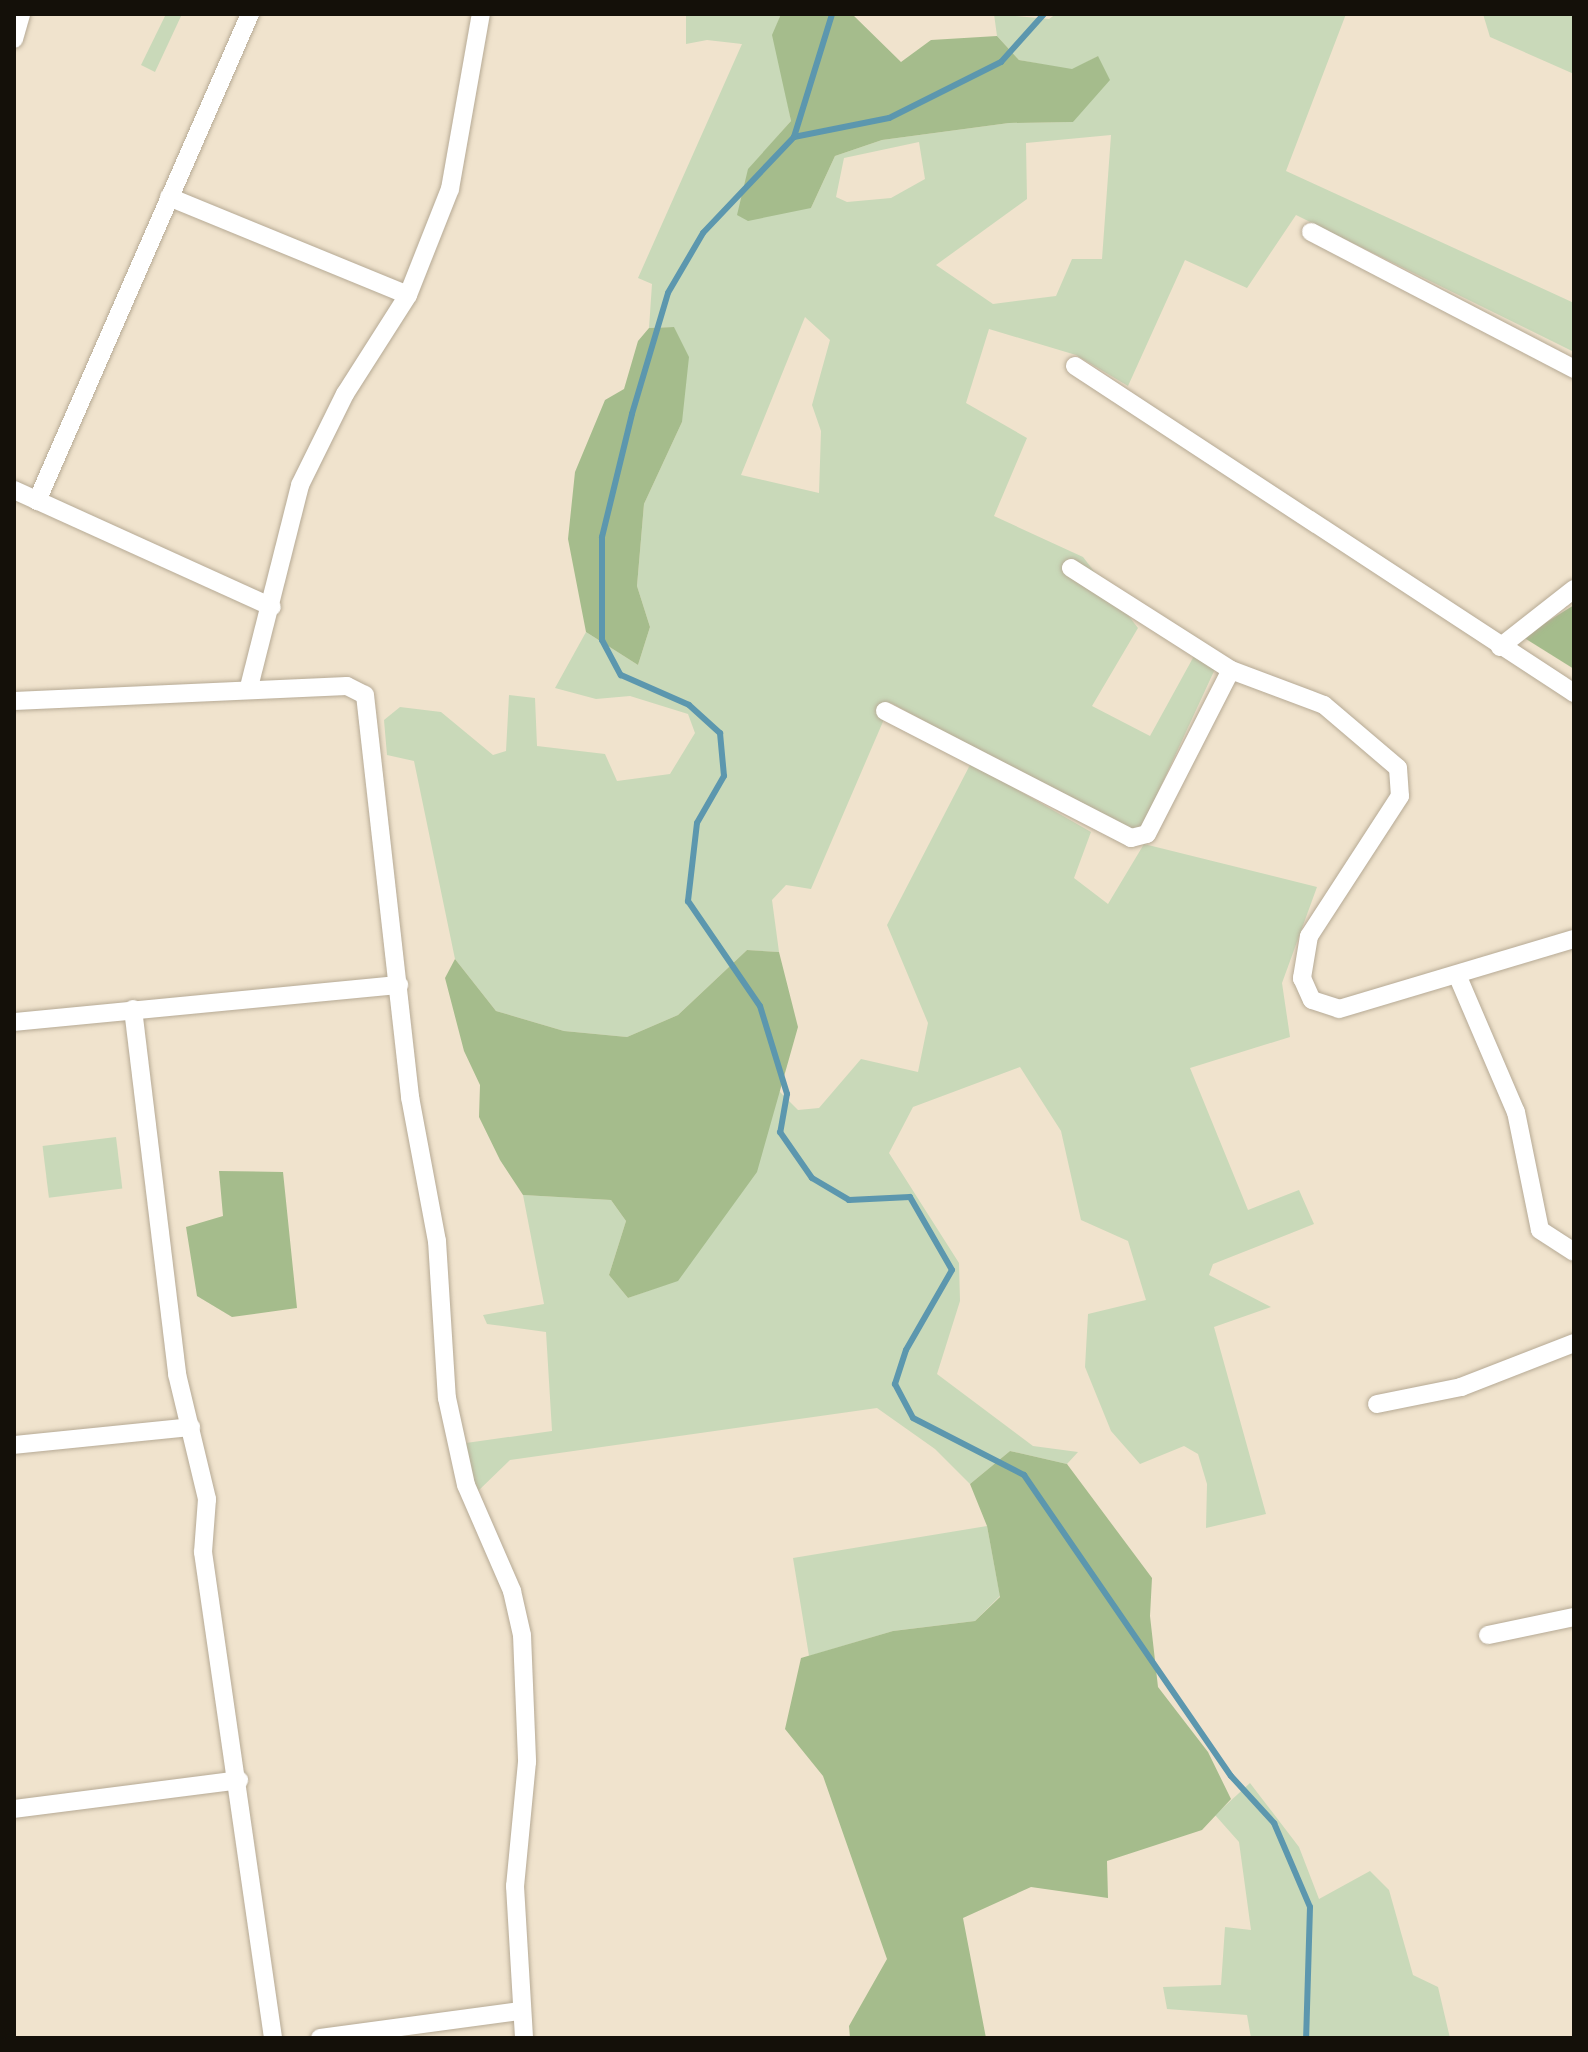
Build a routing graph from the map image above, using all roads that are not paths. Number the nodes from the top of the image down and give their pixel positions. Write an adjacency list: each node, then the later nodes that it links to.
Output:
1 (21, 14): 4 (street)
2 (250, 14): 5 (street)
3 (481, 14): 7 (street)
4 (14, 39)
5 (169, 197): 7 (street); 11 (street)
6 (1311, 232): 9 (street)
7 (408, 295): 14 (street)
8 (1075, 366): 15 (street)
9 (1574, 369)
10 (14, 490): 11 (street)
11 (37, 501): 14 (street)
12 (1071, 568): 16 (street)
13 (1574, 589): 15 (street)
14 (272, 607): 17 (street)
15 (1500, 647): 18 (street)
16 (1231, 670): 20 (street); 22 (street)
17 (249, 687): 19 (street); 23 (street)
18 (1574, 693)
19 (14, 701)
20 (885, 711)
21 (1574, 939): 22 (street)
22 (1458, 977): 26 (street)
23 (399, 985): 24 (street); 35 (street)
24 (133, 1009): 25 (street); 29 (street)
25 (14, 1022)
26 (1574, 1252)
27 (1574, 1343): 28 (street)
28 (1377, 1404)
29 (191, 1427): 30 (street); 33 (street)
30 (14, 1445)
31 (1574, 1617): 32 (street)
32 (1488, 1635)
33 (239, 1780): 34 (street); 36 (street)
34 (14, 1809)
35 (519, 2011): 37 (street); 38 (street)
36 (273, 2038)
37 (320, 2038)
38 (524, 2038)

